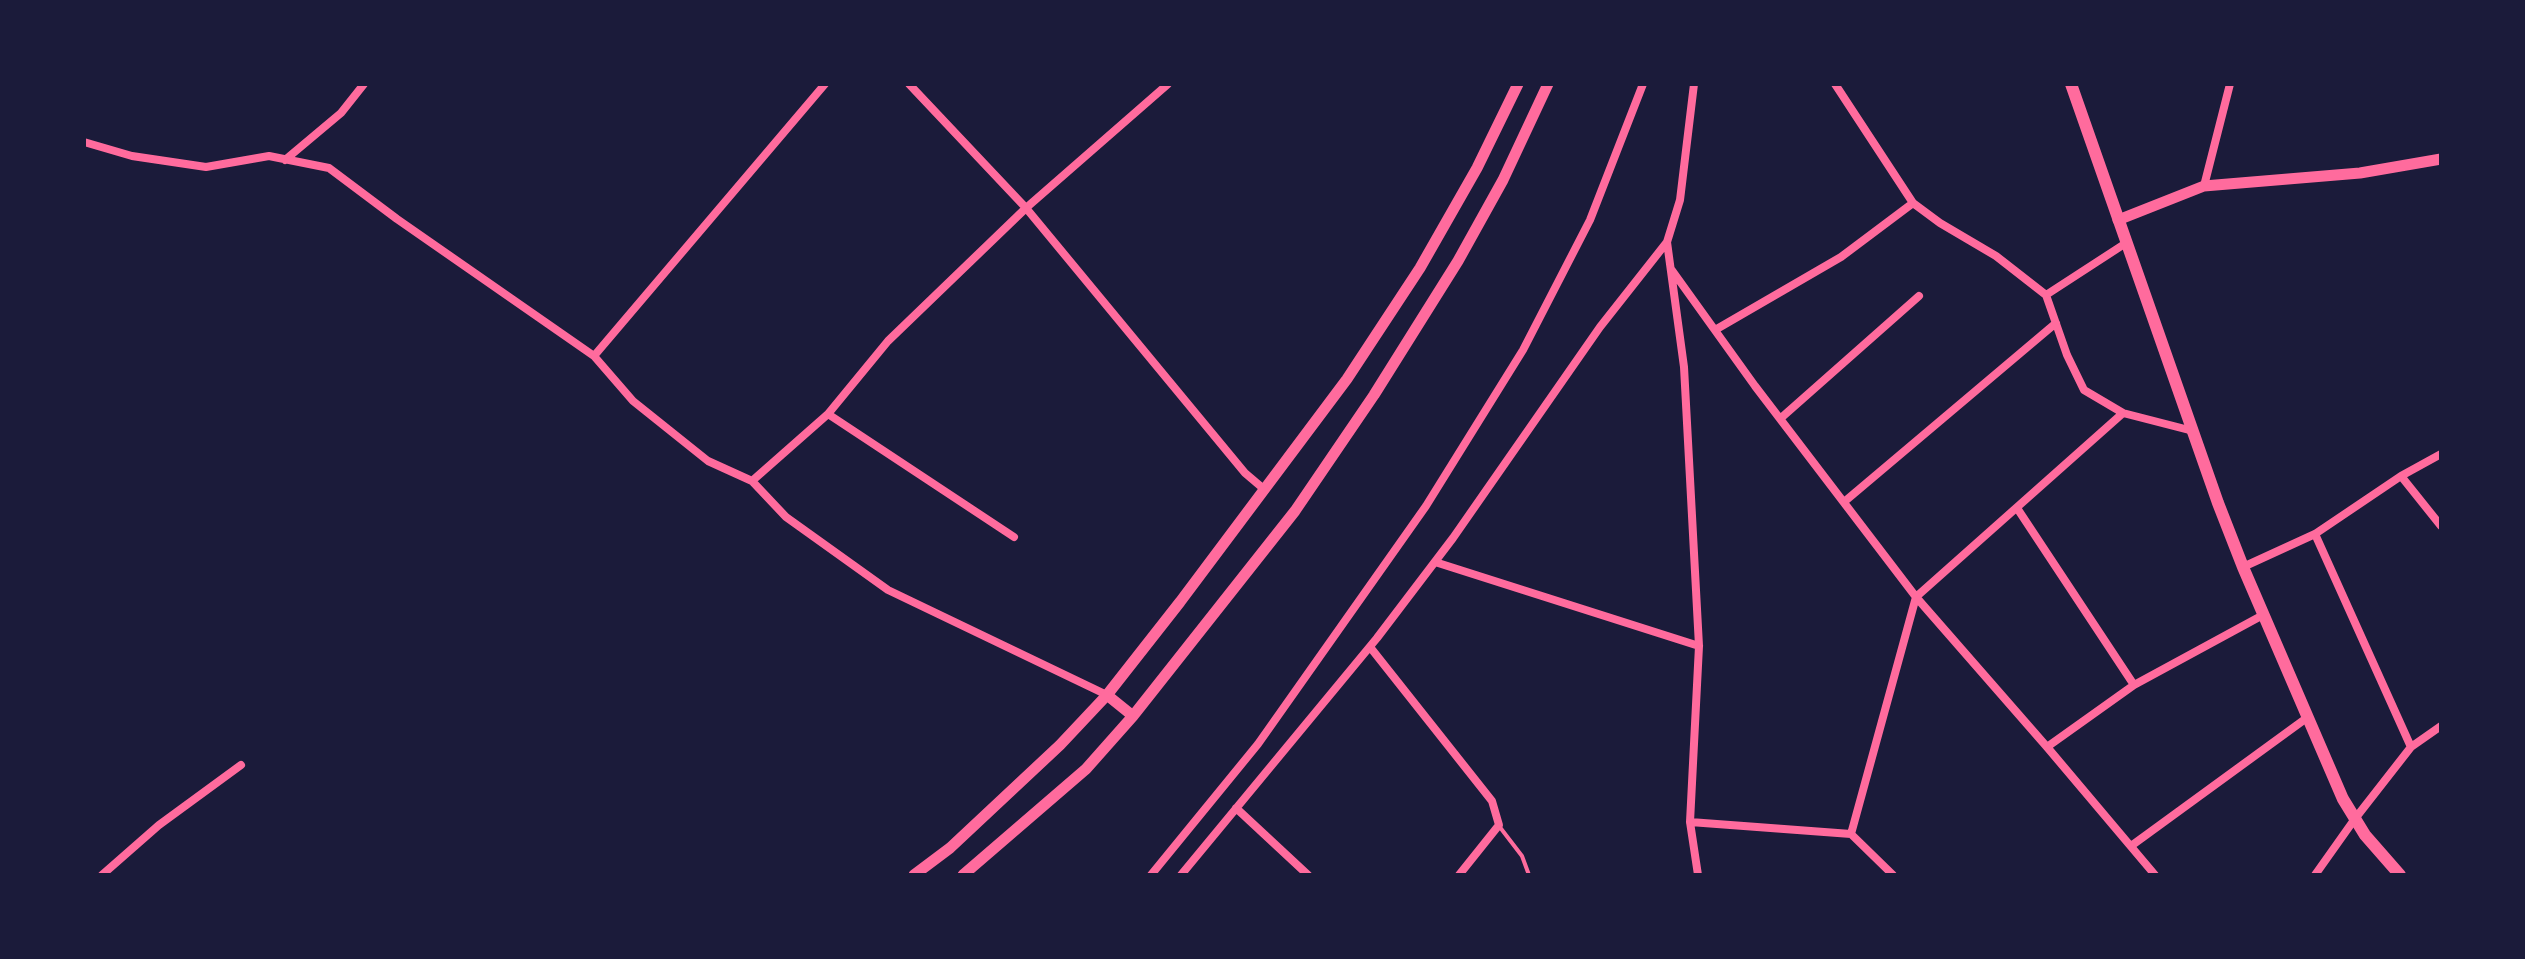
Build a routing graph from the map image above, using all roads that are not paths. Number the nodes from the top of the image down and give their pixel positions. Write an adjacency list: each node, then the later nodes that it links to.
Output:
1 (364, 84): 14 (street)
2 (825, 84): 26 (street)
3 (909, 84): 17 (street)
4 (1168, 84): 17 (street)
5 (1518, 84): 34 (street)
6 (1548, 84): 48 (street)
7 (1643, 84): 63 (street)
8 (1694, 84): 19 (street)
9 (1835, 84): 16 (street)
10 (2071, 84): 18 (main road)
11 (2230, 84): 15 (street)
12 (84, 142): 14 (street)
13 (2441, 159): 15 (street)
14 (285, 160): 26 (street)
15 (2204, 186): 18 (street)
16 (1913, 203): 22 (street); 25 (street)
17 (1026, 208): 28 (street); 34 (street)
18 (2118, 220): 20 (main road)
19 (1667, 242): 21 (street); 40 (street)
20 (2126, 243): 22 (street); 30 (main road)
21 (1671, 269): 25 (street); 44 (street)
22 (2046, 295): 24 (street)
23 (1919, 296): 29 (street)
24 (2056, 323): 27 (street); 35 (street)
25 (1715, 330): 29 (street)
26 (594, 356): 33 (street)
27 (2123, 413): 30 (street); 36 (street)
28 (828, 414): 33 (street); 39 (street)
29 (1781, 418): 35 (street)
30 (2193, 431): 41 (main road)
31 (2441, 454): 32 (street)
32 (2401, 476): 37 (street); 38 (street)
33 (752, 481): 47 (street)
34 (1265, 490): 47 (street)
35 (1844, 502): 42 (street)
36 (2017, 508): 42 (street); 46 (street)
37 (2441, 526)
38 (2315, 534): 41 (street); 52 (street)
39 (1014, 537)
40 (1435, 562): 44 (street); 45 (street)
41 (2243, 567): 43 (main road)
42 (1916, 597): 51 (street); 58 (street)
43 (2263, 615): 46 (street); 49 (main road)
44 (1699, 646): 56 (street)
45 (1370, 647): 54 (street); 57 (street)
46 (2134, 685): 51 (street)
47 (1107, 695): 48 (street); 61 (street)
48 (1133, 716): 62 (street)
49 (2308, 717): 55 (main road); 59 (street)
50 (2441, 726): 52 (street)
51 (2047, 747): 59 (street)
52 (2411, 747): 55 (street)
53 (241, 765): 60 (street)
54 (1236, 808): 64 (street); 65 (street)
55 (2354, 820): 71 (street); 72 (main road)
56 (1690, 822): 58 (street); 68 (street)
57 (1499, 825): 66 (street); 67 (lane)
58 (1851, 834): 69 (street)
59 (2131, 846): 70 (street)
60 (102, 875)
61 (914, 875)
62 (963, 875)
63 (1151, 875)
64 (1181, 875)
65 (1308, 875)
66 (1459, 875)
67 (1529, 875)
68 (1698, 875)
69 (1893, 875)
70 (2155, 875)
71 (2315, 875)
72 (2400, 875)

